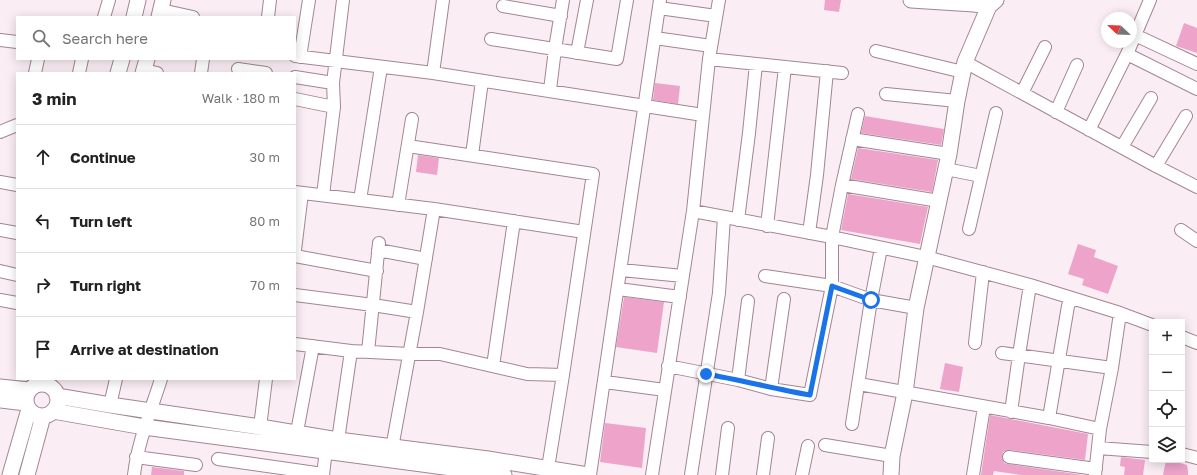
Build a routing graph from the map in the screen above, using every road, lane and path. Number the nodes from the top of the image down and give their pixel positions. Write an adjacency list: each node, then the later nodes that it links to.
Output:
1 (109, 0): 18 (street)
2 (138, 0): 19 (street)
3 (270, 0): 21 (street)
4 (308, 0): 37 (street)
5 (343, 0): 43 (street)
6 (443, 0): 57 (street)
7 (563, 0): 22 (street)
8 (587, 0): 35 (street)
9 (627, 0): 35 (street)
10 (719, 0): 23 (street)
11 (911, 0): 12 (street)
12 (932, 0): 14 (street)
13 (1150, 0): 24 (street)
14 (984, 2): 50 (street)
15 (660, 4): 23 (street); 26 (street)
16 (503, 6): 22 (street)
17 (161, 9): 20 (street)
18 (104, 16)
19 (134, 16)
20 (189, 16)
21 (268, 16)
22 (561, 16): 33 (street)
23 (716, 16): 30 (street)
24 (1137, 30)
25 (1137, 36): 45 (street)
26 (655, 38): 30 (street); 69 (street)
27 (491, 39): 33 (street)
28 (0, 40): 29 (street)
29 (16, 42)
30 (711, 46): 38 (street)
31 (1045, 47): 65 (street)
32 (1130, 48): 36 (street)
33 (555, 49): 35 (street); 63 (street)
34 (876, 51): 50 (street)
35 (577, 53)
36 (1127, 54): 62 (street); 78 (street)
37 (297, 56): 43 (street)
38 (709, 59): 44 (street); 74 (street)
39 (38, 60): 52 (street)
40 (82, 60): 53 (street)
41 (122, 60): 54 (street)
42 (203, 60): 55 (street)
43 (336, 62): 48 (street); 61 (street)
44 (756, 64): 49 (street); 99 (street)
45 (1197, 64)
46 (1077, 65): 71 (street)
47 (238, 67): 56 (street)
48 (381, 67): 57 (street); 93 (street)
49 (785, 67): 51 (street); 101 (street)
50 (964, 67): 65 (street); 68 (street)
51 (827, 71): 58 (street); 107 (street)
52 (35, 72)
53 (79, 72)
54 (118, 72)
55 (201, 72)
56 (261, 72)
57 (433, 73): 60 (street)
58 (842, 73)
59 (296, 77): 61 (street)
60 (482, 80): 63 (street); 83 (street)
61 (333, 83): 70 (street)
62 (1197, 89)
63 (550, 90): 69 (street)
64 (886, 94): 68 (street)
65 (1022, 94): 71 (street)
66 (1151, 98): 82 (street)
67 (296, 99): 70 (street)
68 (957, 101): 84 (street)
69 (645, 106): 74 (street); 115 (street)
70 (334, 107): 92 (street)
71 (1056, 112): 78 (street)
72 (996, 113): 86 (street)
73 (858, 114): 80 (street)
74 (703, 115): 97 (street)
75 (1186, 116): 85 (street)
76 (412, 119): 81 (street)
77 (16, 125): 79 (street)
78 (1089, 130): 82 (street)
79 (0, 132)
80 (852, 138): 84 (street); 89 (street)
81 (408, 146): 83 (street); 95 (street)
82 (1122, 147): 85 (street)
83 (472, 155): 105 (street)
84 (948, 162): 86 (street); 94 (street)
85 (1156, 166): 90 (street)
86 (982, 176): 102 (street)
87 (0, 182): 88 (street)
88 (16, 185)
89 (842, 185): 94 (street); 109 (street)
90 (1197, 187)
91 (299, 192): 92 (street); 108 (street)
92 (324, 196): 93 (street)
93 (360, 200): 95 (street)
94 (939, 200): 113 (street)
95 (398, 205): 96 (street)
96 (434, 210): 100 (street); 114 (street)
97 (693, 211): 98 (street); 120 (street)
98 (724, 217): 99 (street); 152 (street)
99 (738, 220): 101 (street)
100 (514, 222): 105 (street); 149 (street)
101 (767, 226): 107 (street)
102 (968, 229)
103 (0, 230): 106 (street)
104 (1181, 230): 110 (street)
105 (584, 232): 153 (street)
106 (16, 233)
107 (809, 233): 109 (street)
108 (296, 236)
109 (832, 237): 111 (street); 123 (street)
110 (1197, 241)
111 (881, 248): 113 (street); 130 (street)
112 (296, 256): 117 (street)
113 (926, 257): 118 (street); 134 (street)
114 (426, 259): 117 (street); 135 (street)
115 (621, 270): 120 (street); 124 (street)
116 (0, 271): 119 (street)
117 (376, 271): 133 (street)
118 (983, 272): 122 (street); 139 (street)
119 (16, 275)
120 (683, 276): 126 (street)
121 (765, 276): 123 (street)
122 (1030, 285): 127 (street); 147 (street)
123 (832, 286): 130 (street); 162 (street)
124 (618, 289): 126 (street); 158 (street)
125 (296, 295): 133 (street)
126 (680, 297): 150 (street)
127 (1072, 298): 136 (street); 148 (street)
128 (784, 299): 162 (street)
129 (0, 300): 132 (street)
130 (871, 300): 134 (street); 159 (street)
131 (748, 301): 157 (street)
132 (16, 303)
133 (373, 305): 135 (street); 144 (street)
134 (916, 308): 165 (street)
135 (417, 312): 146 (street)
136 (1120, 313): 137 (street); 151 (street)
137 (1149, 324)
138 (1185, 338): 140 (street)
139 (975, 343)
140 (1197, 343)
141 (296, 344): 142 (street)
142 (313, 346): 143 (street); 178 (street)
143 (351, 351): 144 (street); 180 (street)
144 (368, 352): 146 (street)
145 (1002, 353): 147 (street)
146 (409, 354): 149 (street); 183 (street)
147 (1018, 355): 148 (street); 170 (street)
148 (1058, 361): 151 (street); 172 (street)
149 (493, 366): 153 (street)
150 (668, 366): 152 (street); 163 (street)
151 (1112, 368): 177 (street)
152 (706, 374): 157 (street); 204 (street)
153 (563, 375): 193 (street)
154 (116, 380): 167 (street)
155 (161, 380): 169 (street)
156 (266, 380): 175 (street)
157 (738, 380): 162 (street)
158 (605, 382): 163 (street); 202 (street)
159 (859, 384): 165 (street); 173 (street)
160 (0, 387): 164 (street)
161 (57, 389): 164 (street); 167 (street); 171 (street)
162 (771, 389)
163 (665, 390): 203 (street)
164 (32, 393): 166 (street); 171 (street); 197 (street)
165 (905, 393): 168 (street); 187 (street)
166 (0, 400)
167 (110, 406): 169 (street)
168 (984, 407): 170 (street); 209 (street)
169 (151, 411): 174 (street); 175 (street)
170 (1011, 412): 172 (street)
171 (48, 413): 174 (street); 198 (street)
172 (1049, 418): 177 (street)
173 (852, 424)
174 (144, 427): 180 (street); 188 (street)
175 (260, 427): 178 (street)
176 (728, 428): 205 (street)
177 (1100, 429): 184 (street)
178 (297, 432): 180 (street)
179 (768, 438): 206 (street)
180 (331, 443): 183 (street); 195 (street); 200 (street)
181 (825, 445): 187 (street)
182 (808, 446): 207 (street)
183 (392, 448): 194 (street)
184 (1098, 448): 185 (street); 196 (street)
185 (1149, 452)
186 (1185, 455): 190 (street)
187 (892, 456): 208 (street)
188 (136, 457): 192 (street); 199 (street)
189 (1008, 457): 196 (street)
190 (1197, 458)
191 (218, 459): 200 (street)
192 (196, 465)
193 (548, 468): 194 (street); 202 (street)
194 (486, 469): 195 (street); 201 (street)
195 (440, 471)
196 (1096, 472)
197 (10, 475)
198 (27, 475)
199 (134, 475)
200 (323, 475)
201 (504, 475)
202 (589, 475)
203 (652, 475)
204 (691, 475)
205 (722, 475)
206 (763, 475)
207 (802, 475)
208 (891, 475)
209 (974, 475)

